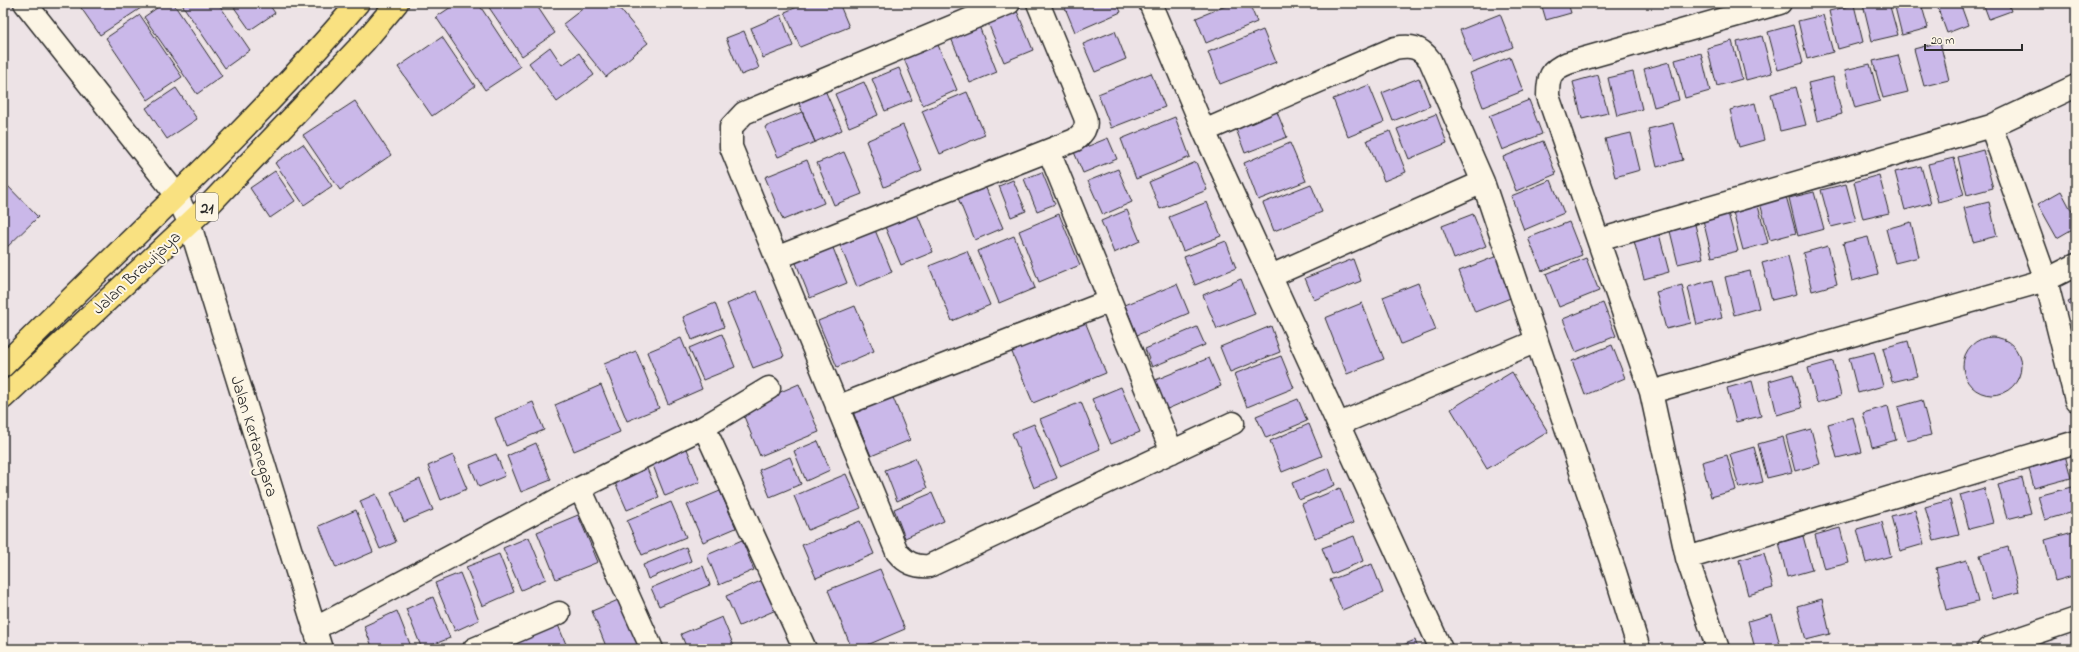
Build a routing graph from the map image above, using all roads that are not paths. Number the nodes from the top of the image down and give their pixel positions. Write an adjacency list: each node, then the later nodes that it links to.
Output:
1 (25, 3): 13 (street, Jalan Kertanegara)
2 (358, 3): 13 (highway, Jalan Brawijaya / 21)
3 (397, 3): 14 (highway, Jalan Brawijaya / 21)
4 (1009, 3): 16 (street)
5 (1038, 3): 11 (street)
6 (1150, 3): 10 (street)
7 (1780, 3): 15 (street)
8 (2076, 86): 9 (street)
9 (1991, 126): 15 (street); 19 (street)
10 (1204, 130): 12 (street); 18 (street)
11 (1049, 151): 16 (street); 20 (street)
12 (1483, 182): 18 (street); 21 (street)
13 (176, 194): 14 (street, Jalan Kertanegara); 22 (highway, Jalan Brawijaya / 21)
14 (189, 222): 25 (highway, Jalan Brawijaya / 21); 37 (street, Jalan Kertanegara)
15 (1599, 240): 24 (street)
16 (776, 258): 27 (street)
17 (2076, 265): 19 (street)
18 (1271, 276): 29 (street)
19 (2046, 280): 24 (street); 26 (street)
20 (1110, 301): 27 (street); 32 (street)
21 (1537, 341): 29 (street); 43 (street)
22 (3, 366)
23 (769, 388): 30 (street)
24 (1651, 392): 34 (street)
25 (3, 398)
26 (2076, 400)
27 (837, 407): 32 (street)
28 (1233, 423): 32 (street)
29 (1339, 424): 42 (street)
30 (704, 427): 33 (street); 41 (street)
31 (2076, 442): 34 (street)
32 (1172, 452)
33 (580, 488): 37 (street); 40 (street)
34 (1688, 558): 44 (street)
35 (559, 613): 39 (street)
36 (2076, 619): 45 (street)
37 (314, 628): 38 (street, Jalan Kertanegara)
38 (321, 649)
39 (474, 649)
40 (652, 649)
41 (805, 649)
42 (1441, 649)
43 (1639, 649)
44 (1718, 649)
45 (1988, 649)

